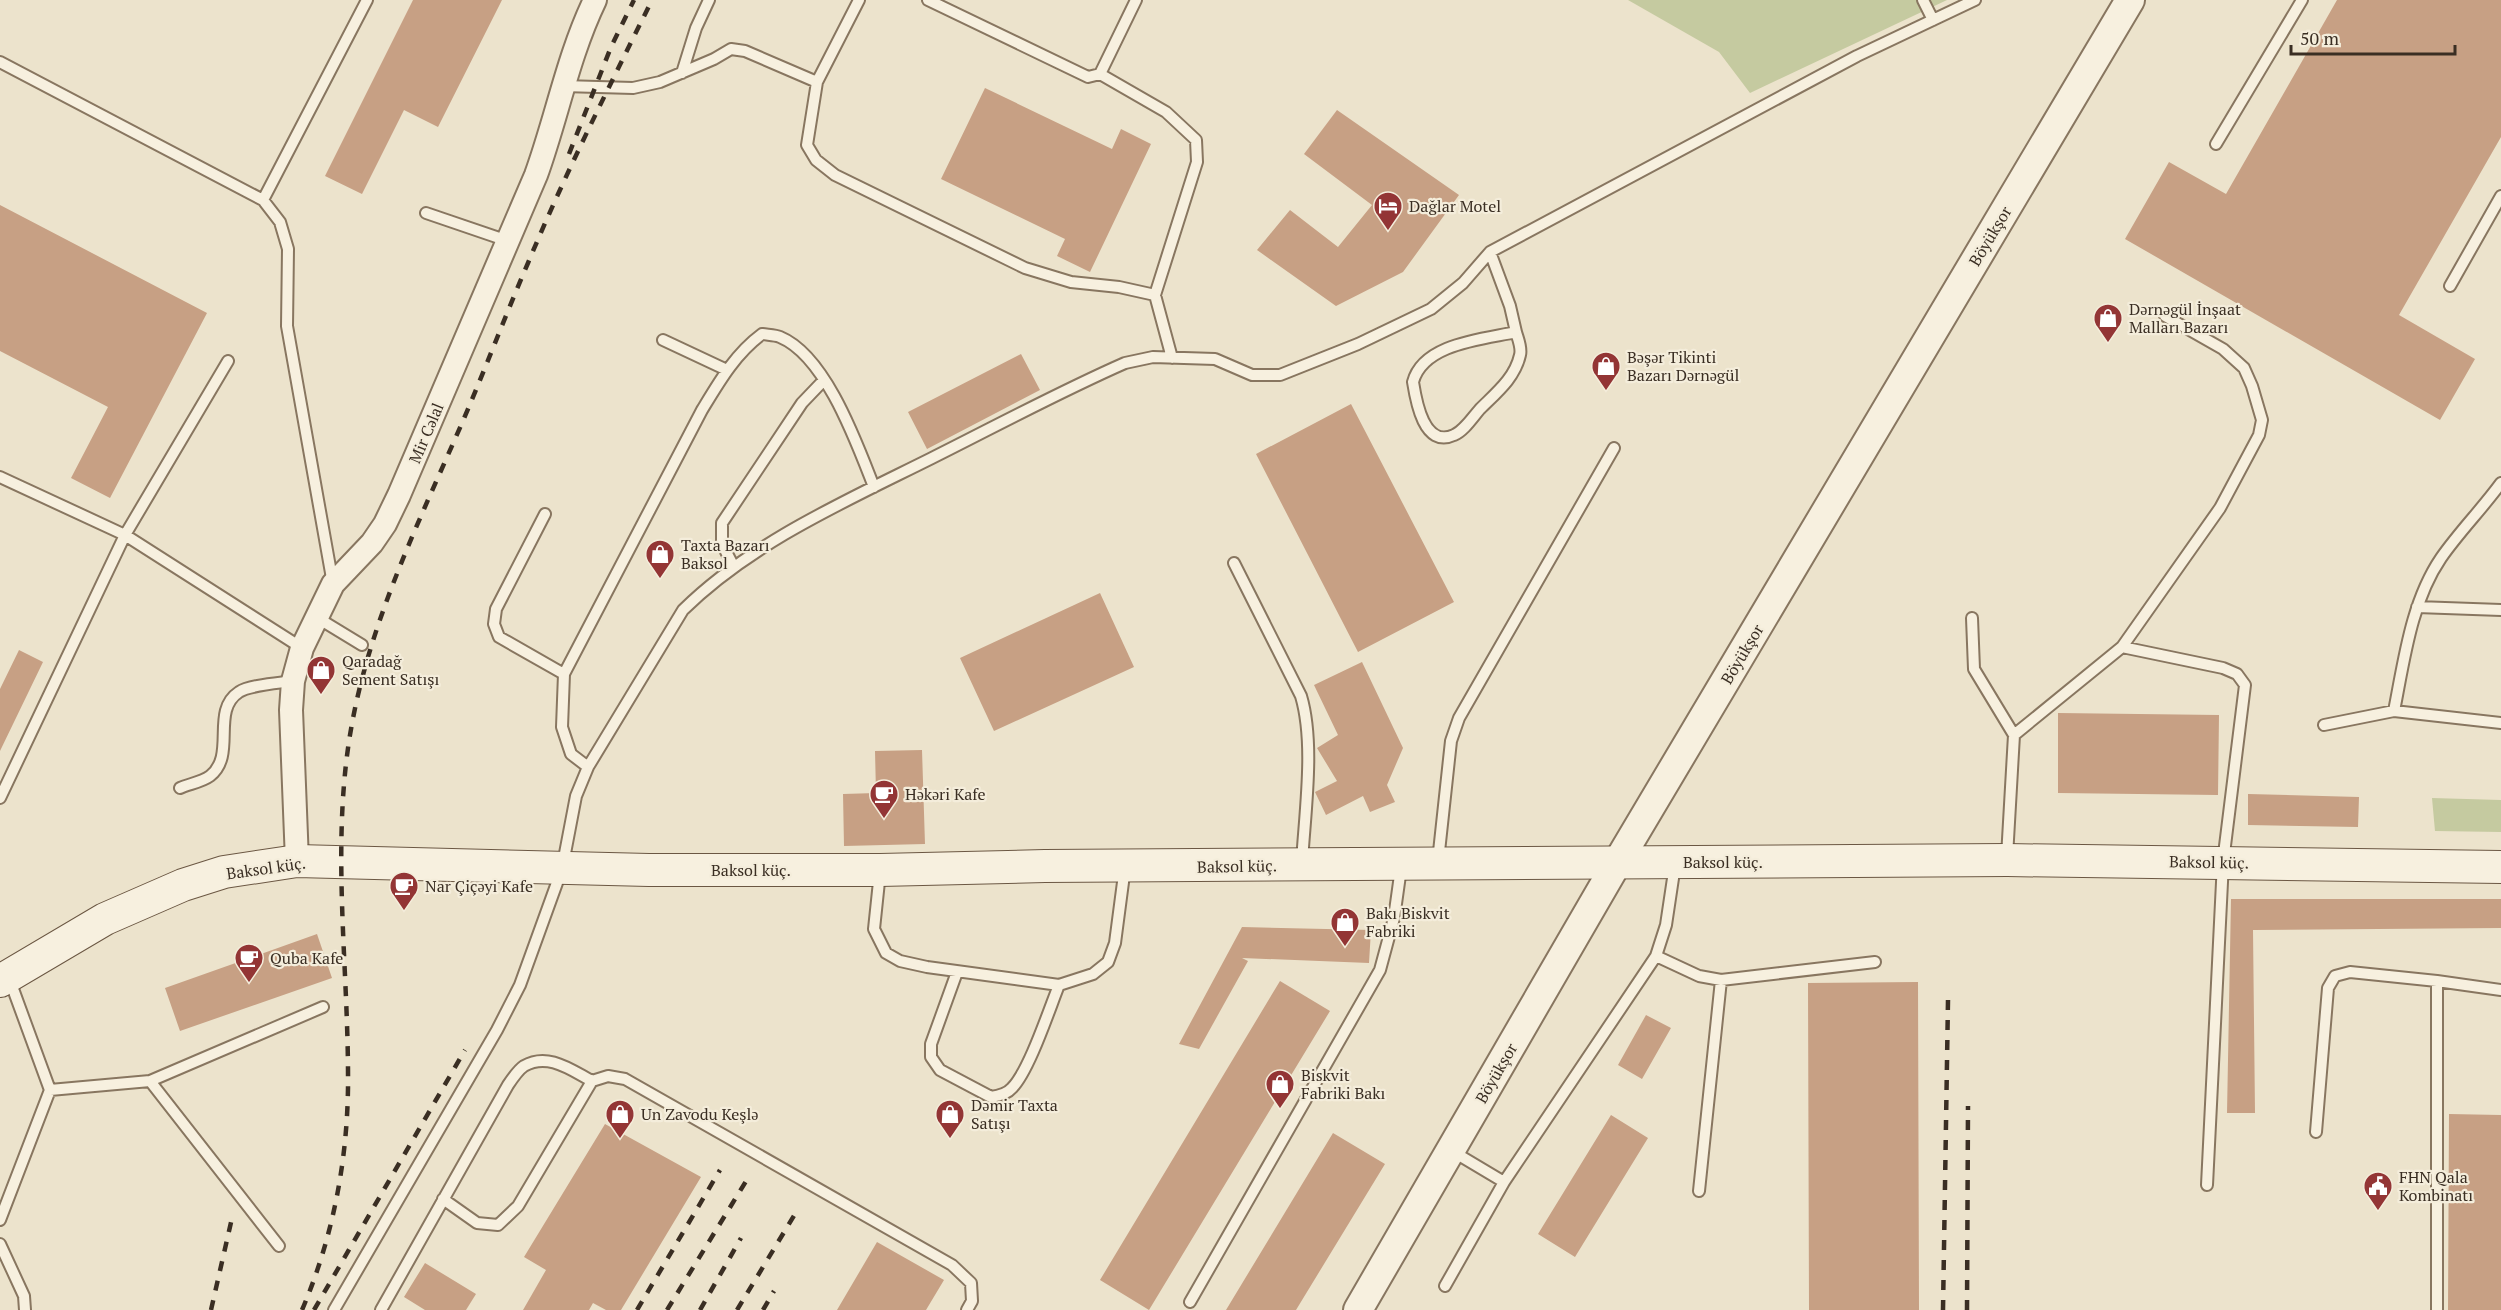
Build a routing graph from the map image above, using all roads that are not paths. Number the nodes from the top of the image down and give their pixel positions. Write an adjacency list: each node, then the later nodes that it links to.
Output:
1 (367, 0): 19 (lane)
2 (595, 0): 16 (street, Mir Cəlal)
3 (709, 0): 13 (lane)
4 (859, 0): 15 (lane)
5 (928, 0): 14 (lane)
6 (1136, 0): 14 (lane)
7 (1923, 0): 11 (lane)
8 (1975, 0): 11 (lane)
9 (2130, 0): 61 (street, Böyükşor)
10 (2302, 0): 17 (lane)
11 (1933, 20): 22 (lane)
12 (0, 62): 19 (lane)
13 (682, 73): 15 (lane); 16 (lane)
14 (1100, 74): 24 (lane)
15 (817, 82): 24 (lane)
16 (563, 86): 21 (street, Mir Cəlal)
17 (2216, 144)
18 (2501, 196): 23 (lane)
19 (263, 200): 40 (lane)
20 (426, 213): 21 (lane)
21 (508, 241): 40 (street, Mir Cəlal)
22 (1490, 252): 26 (lane); 28 (lane)
23 (2450, 286)
24 (1155, 295): 28 (lane)
25 (2166, 316): 46 (lane)
26 (1516, 332): 26 (lane)
27 (663, 340): 30 (lane)
28 (1172, 358): 35 (lane)
29 (228, 361): 37 (lane)
30 (727, 370): 31 (lane); 48 (lane)
31 (824, 380): 35 (lane); 39 (lane)
32 (1614, 448): 62 (lane)
33 (0, 477): 37 (lane)
34 (2501, 484): 41 (lane)
35 (874, 487): 39 (lane)
36 (546, 514): 48 (lane)
37 (125, 535): 47 (lane); 56 (lane)
38 (1234, 563): 63 (lane)
39 (734, 567): 54 (lane)
40 (333, 584): 43 (street, Mir Cəlal)
41 (2417, 608): 42 (lane); 50 (lane)
42 (2501, 610)
43 (315, 617): 45 (lane); 47 (street, Mir Cəlal)
44 (1972, 618): 53 (lane)
45 (362, 645)
46 (2122, 647): 53 (lane); 60 (lane)
47 (302, 648): 49 (street, Mir Cəlal)
48 (564, 674): 54 (lane)
49 (293, 681): 55 (lane); 58 (street, Mir Cəlal)
50 (2394, 711): 51 (lane); 52 (lane)
51 (2501, 723)
52 (2324, 725)
53 (2014, 735): 57 (lane)
54 (588, 767): 67 (lane)
55 (180, 788)
56 (0, 798)
57 (2007, 860): 59 (main road, Baksol küç.); 60 (main road, Baksol küç.)
58 (297, 861): 67 (main road, Baksol küç.); 72 (main road, Baksol küç.)
59 (1675, 862): 61 (main road, Baksol küç.); 69 (lane)
60 (2223, 862): 66 (main road, Baksol küç.); 84 (lane)
61 (1617, 863): 62 (main road, Baksol küç.); 82 (street, Böyükşor)
62 (1438, 864): 64 (main road, Baksol küç.)
63 (1302, 865): 64 (main road, Baksol küç.); 65 (main road, Baksol küç.)
64 (1401, 865): 91 (lane)
65 (1125, 867): 68 (main road, Baksol küç.); 75 (lane)
66 (2501, 867)
67 (562, 869): 68 (main road, Baksol küç.); 93 (lane)
68 (880, 870): 71 (lane)
69 (1656, 956): 73 (lane); 83 (lane)
70 (1875, 962): 73 (lane)
71 (957, 972): 75 (lane); 75 (lane)
72 (3, 974): 80 (lane)
73 (1721, 980): 85 (lane)
74 (2437, 981): 76 (lane); 81 (lane); 97 (lane)
75 (1059, 985)
76 (2501, 990)
77 (323, 1007): 78 (lane)
78 (150, 1080): 80 (lane); 89 (lane)
79 (592, 1081): 86 (lane); 86 (lane); 95 (lane)
80 (50, 1090): 87 (lane)
81 (2316, 1132)
82 (1451, 1151): 83 (lane); 96 (street, Böyükşor)
83 (1504, 1182): 90 (lane)
84 (2207, 1185)
85 (1699, 1191)
86 (443, 1200): 94 (lane)
87 (0, 1220)
88 (0, 1244): 92 (lane)
89 (279, 1246)
90 (1445, 1286)
91 (1190, 1302)
92 (26, 1310)
93 (334, 1310)
94 (381, 1310)
95 (967, 1310)
96 (1358, 1310)
97 (2437, 1310)

